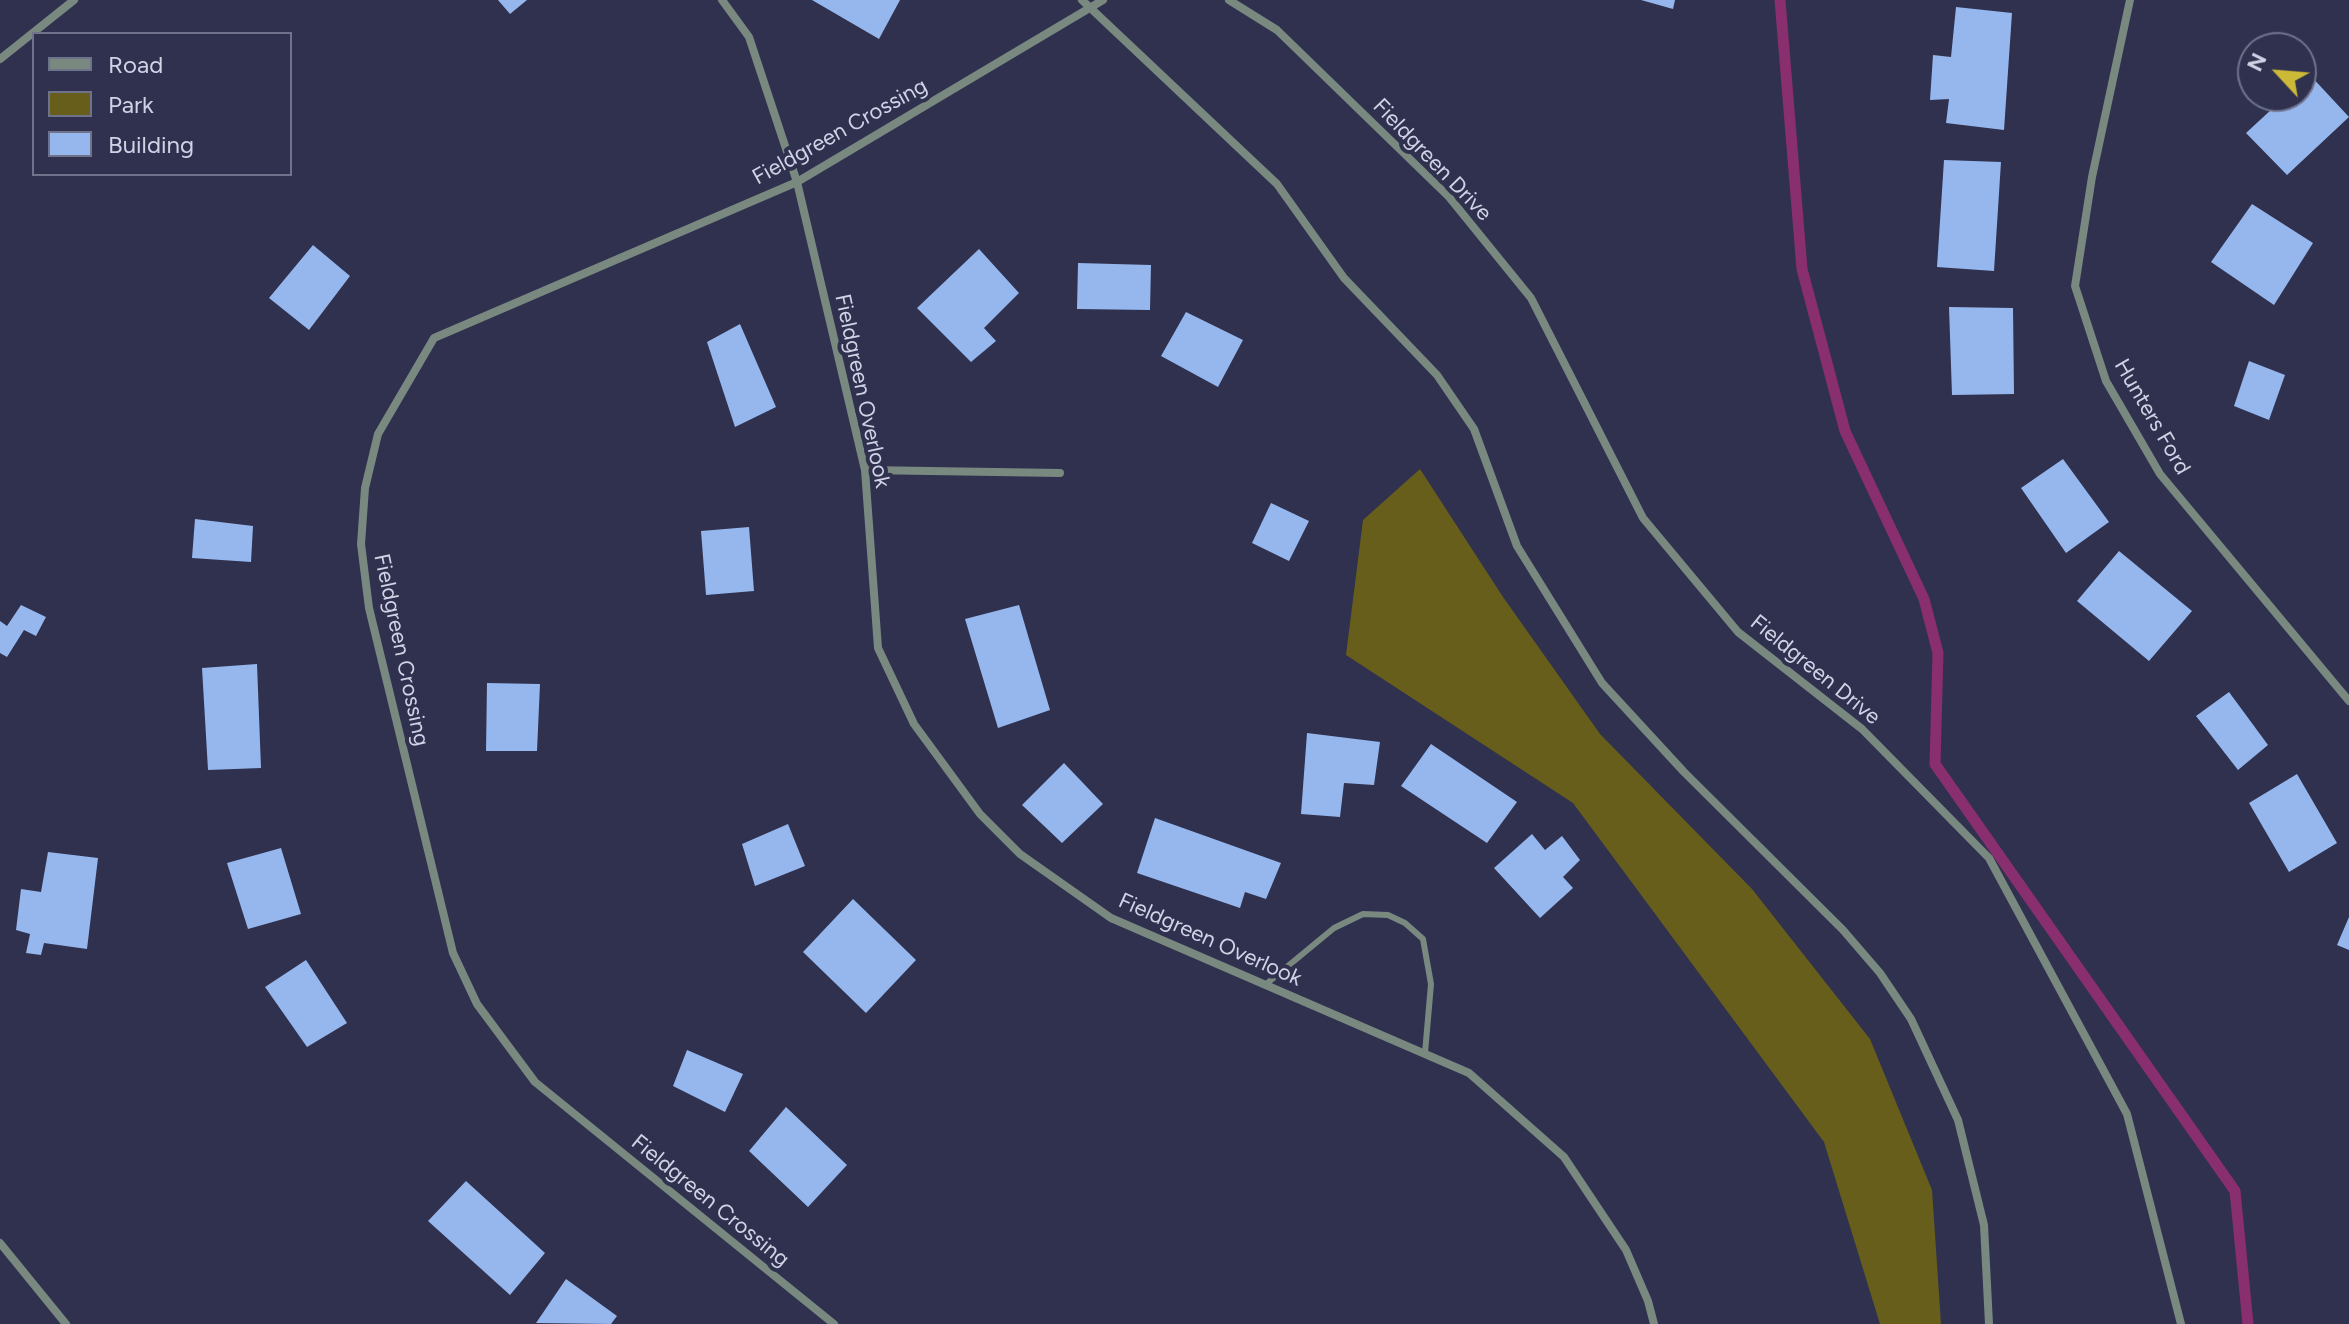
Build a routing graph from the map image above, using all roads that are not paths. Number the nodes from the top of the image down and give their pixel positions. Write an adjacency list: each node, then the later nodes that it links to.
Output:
1 (74, 0): 8 (street)
2 (722, 0): 11 (street, Fieldgreen Overlook)
3 (1082, 0): 7 (street)
4 (1103, 0): 7 (street, Fieldgreen Crossing)
5 (1229, 0): 22 (street, Fieldgreen Drive)
6 (2130, 0): 14 (street, Hunters Ford)
7 (1089, 8): 11 (street, Fieldgreen Crossing); 21 (street)
8 (34, 32)
9 (32, 33): 10 (street)
10 (0, 59)
11 (797, 182): 12 (street, Fieldgreen Overlook); 19 (street, Fieldgreen Crossing)
12 (865, 470): 13 (street); 15 (street, Fieldgreen Overlook)
13 (1060, 473)
14 (2349, 701)
15 (1265, 985): 16 (street, Fieldgreen Overlook); 16 (lane)
16 (1425, 1053): 20 (street, Fieldgreen Overlook)
17 (0, 1243): 18 (street)
18 (66, 1324)
19 (834, 1324)
20 (1654, 1324)
21 (1989, 1324)
22 (2181, 1324)

